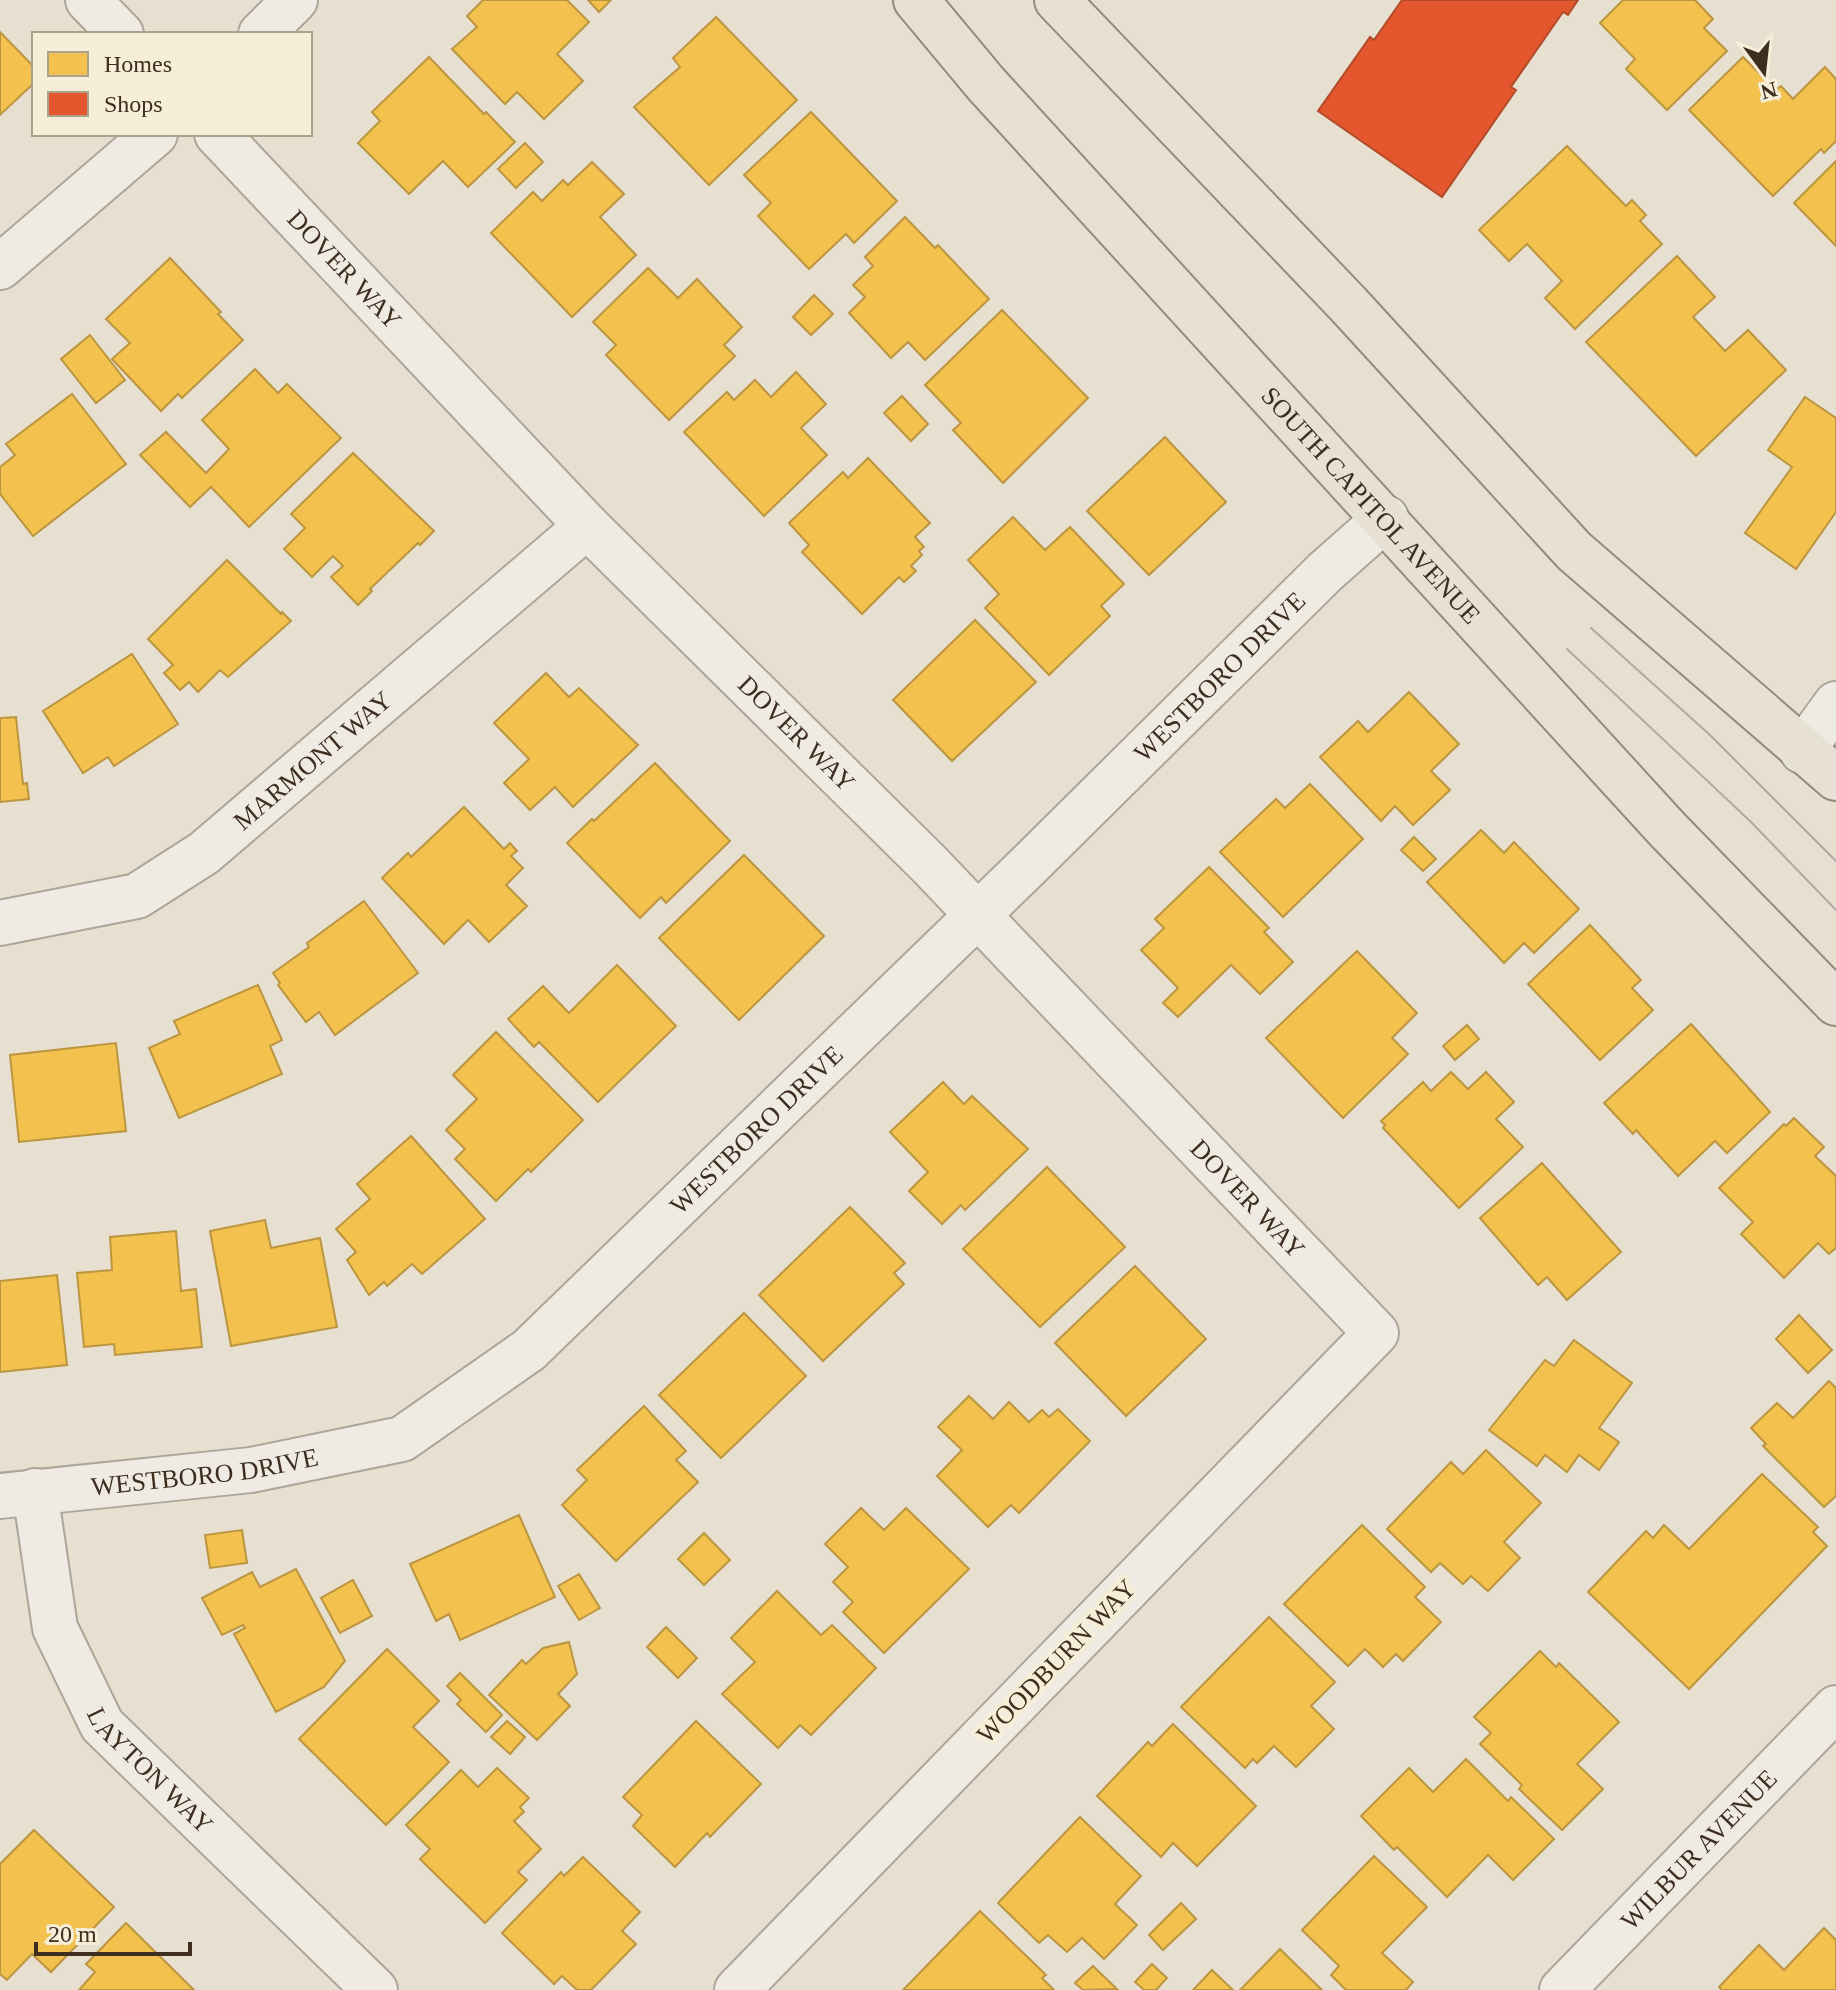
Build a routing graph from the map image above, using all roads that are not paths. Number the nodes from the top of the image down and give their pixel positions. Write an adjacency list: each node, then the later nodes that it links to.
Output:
1 (88, 0): 5 (street)
2 (295, 0): 6 (street)
3 (916, 0): 10 (main road, SOUTH CAPITOL AVENUE)
4 (1057, 0): 13 (main road)
5 (119, 32)
6 (263, 32)
7 (153, 136): 9 (street)
8 (219, 136): 11 (street, DOVER WAY)
9 (0, 267)
10 (1386, 518): 15 (street, WESTBORO DRIVE); 17 (main road, SOUTH CAPITOL AVENUE)
11 (587, 526): 15 (street, DOVER WAY); 16 (street, MARMONT WAY)
12 (1836, 704): 13 (street)
13 (1802, 751): 14 (main road)
14 (1836, 778)
15 (977, 915): 18 (street, DOVER WAY); 19 (street, WESTBORO DRIVE)
16 (0, 923)
17 (1836, 1003)
18 (1376, 1333): 22 (street, WOODBURN WAY)
19 (17, 1493): 21 (street, LAYTON WAY)
20 (1836, 1708): 23 (street, WILBUR AVENUE)
21 (375, 1990)
22 (737, 1990)
23 (1562, 1990)

